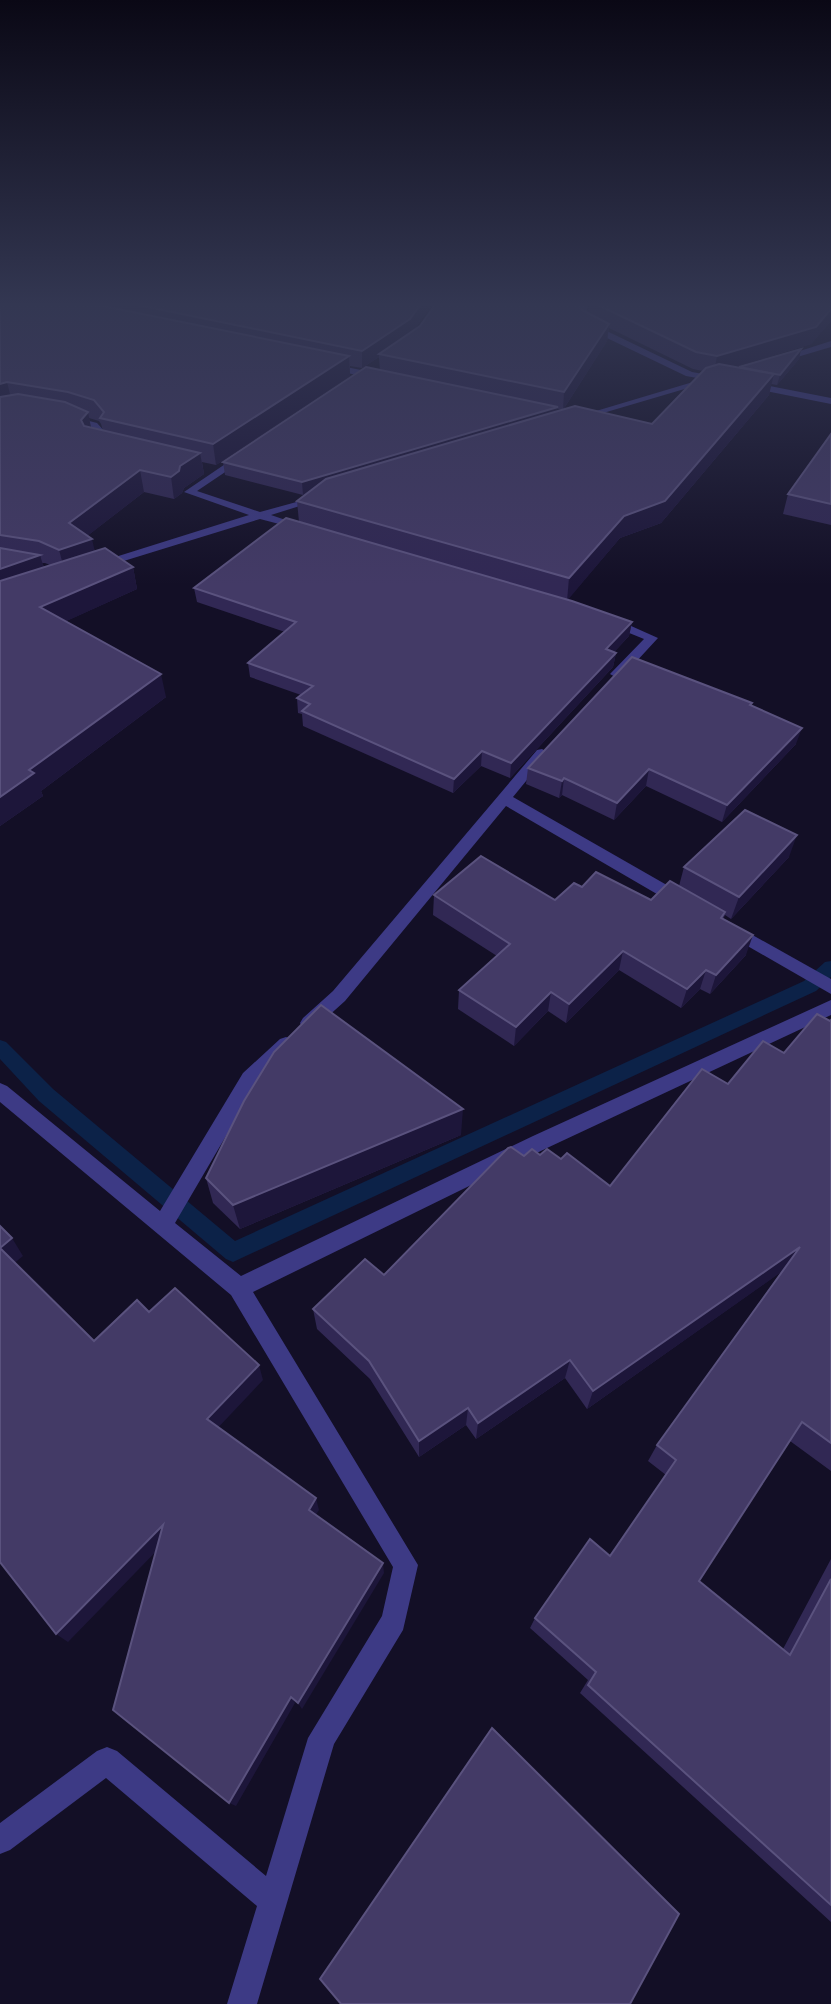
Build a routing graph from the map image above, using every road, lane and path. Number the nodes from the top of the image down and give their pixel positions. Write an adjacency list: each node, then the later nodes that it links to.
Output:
1 (643, 399): 3 (street)
2 (60, 416): 4 (street)
3 (572, 419)
4 (106, 446)
5 (254, 449): 7 (street)
6 (206, 470): 7 (street)
7 (219, 472): 9 (street)
8 (332, 492): 9 (street)
9 (255, 516): 10 (street); 11 (street)
10 (320, 535)
11 (89, 569)
12 (593, 615): 13 (street)
13 (606, 687)
14 (550, 744): 15 (street)
15 (504, 799): 16 (street); 21 (street)
16 (698, 910)
17 (722, 924): 18 (street)
18 (831, 987)
19 (831, 1007): 22 (street)
20 (0, 1091): 21 (street)
21 (165, 1221): 22 (street)
22 (239, 1288): 24 (street)
23 (0, 1840): 24 (street)
24 (273, 1901): 25 (street)
25 (242, 2004)

